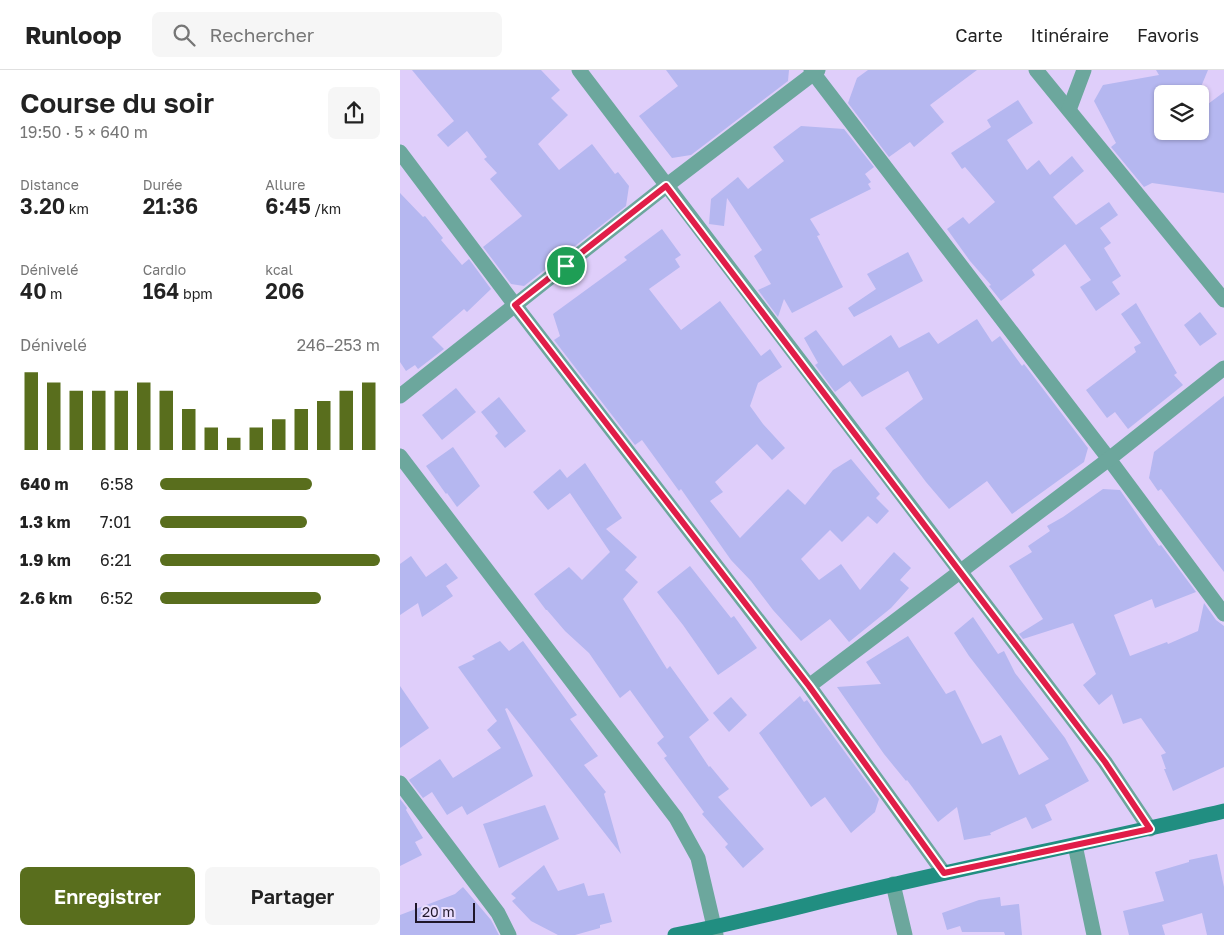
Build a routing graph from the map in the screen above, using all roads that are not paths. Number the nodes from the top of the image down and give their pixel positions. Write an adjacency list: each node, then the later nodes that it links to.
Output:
1 (579, 70): 7 (street)
2 (1036, 70): 5 (street)
3 (1084, 70): 5 (street)
4 (814, 71): 7 (street); 13 (street)
5 (1069, 110): 8 (street)
6 (400, 152): 9 (street)
7 (666, 186): 9 (street); 14 (street)
8 (1224, 300)
9 (515, 305): 11 (street); 16 (street)
10 (1224, 368): 13 (street)
11 (400, 396)
12 (400, 456): 23 (street)
13 (1109, 459): 14 (street); 15 (street)
14 (961, 571): 16 (street); 19 (street)
15 (1224, 614)
16 (809, 686): 21 (street)
17 (400, 782): 24 (street)
18 (1224, 811): 19 (street)
19 (1150, 829): 20 (street)
20 (1075, 845): 21 (street); 27 (street)
21 (944, 873): 22 (street)
22 (893, 884): 23 (street); 26 (street)
23 (715, 931): 25 (street)
24 (508, 935)
25 (675, 935)
26 (905, 935)
27 (1094, 935)

